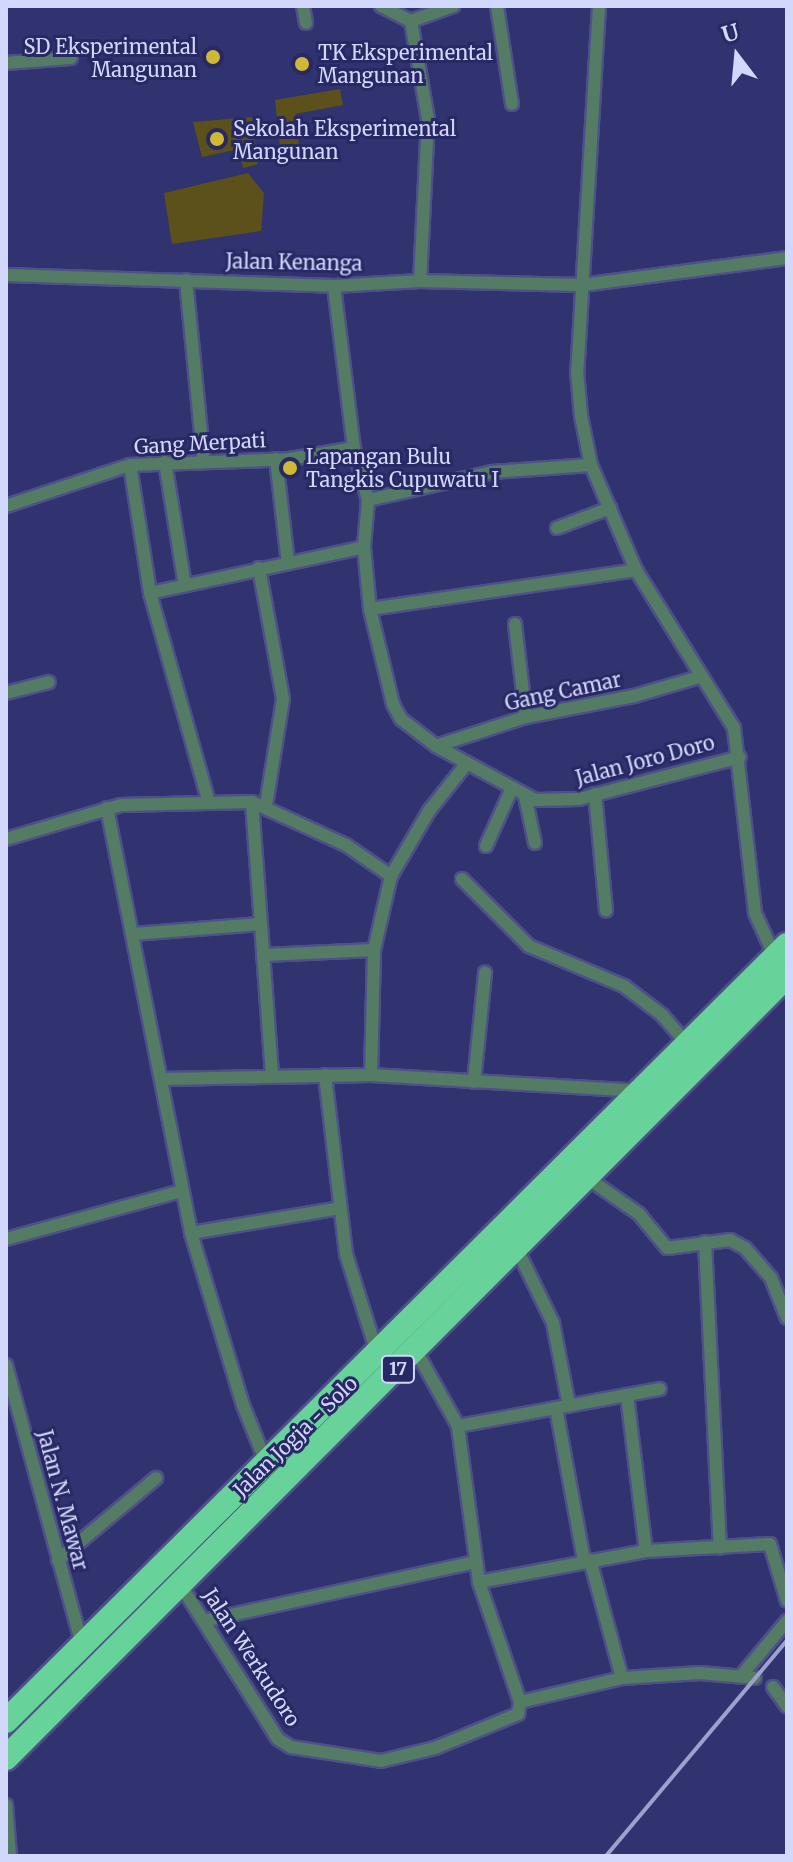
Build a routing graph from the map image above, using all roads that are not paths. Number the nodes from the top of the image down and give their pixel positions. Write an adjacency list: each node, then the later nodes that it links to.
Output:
1 (303, 6): 7 (street)
2 (381, 6): 6 (street)
3 (453, 6): 6 (street)
4 (497, 6): 10 (street)
5 (599, 6): 15 (street)
6 (411, 21): 14 (street)
7 (306, 23)
8 (71, 58): 9 (street)
9 (6, 63)
10 (512, 104)
11 (787, 258): 15 (street, Jalan Kenanga)
12 (6, 275): 13 (street, Jalan Kenanga)
13 (186, 280): 16 (street, Jalan Kenanga); 20 (street)
14 (420, 281): 15 (street, Jalan Kenanga); 16 (street, Jalan Kenanga)
15 (582, 285): 22 (street)
16 (334, 286): 17 (street, Jalan Joro Doro)
17 (354, 448): 18 (street, Gang Merpati); 23 (street, Jalan Joro Doro)
18 (276, 459): 20 (street, Gang Merpati); 28 (street)
19 (165, 462): 20 (street, Gang Merpati); 21 (street, Gang Merpati); 31 (street)
20 (204, 462)
21 (130, 465): 24 (street, Gang Merpati); 32 (street)
22 (591, 465): 23 (street); 25 (street)
23 (368, 500): 27 (street, Jalan Joro Doro)
24 (6, 506)
25 (610, 508): 26 (street); 30 (street)
26 (557, 528)
27 (364, 547): 28 (street); 33 (street, Jalan Joro Doro)
28 (288, 562): 29 (street)
29 (259, 568): 31 (street); 46 (street)
30 (636, 570): 33 (street); 35 (street)
31 (185, 585): 32 (street)
32 (150, 593): 45 (street)
33 (370, 609): 39 (street, Jalan Joro Doro)
34 (515, 624): 38 (street)
35 (699, 677): 38 (street, Gang Camar); 40 (street)
36 (49, 682): 37 (street)
37 (6, 693)
38 (526, 717): 39 (street, Gang Camar)
39 (436, 746): 41 (street, Jalan Joro Doro)
40 (740, 757): 43 (street, Jalan Joro Doro); 58 (street)
41 (467, 763): 42 (street, Jalan Joro Doro); 51 (street)
42 (512, 788): 44 (street, Jalan Joro Doro); 50 (street)
43 (595, 794): 44 (street, Jalan Joro Doro); 53 (street)
44 (525, 796): 49 (street)
45 (209, 803): 46 (street); 47 (street)
46 (259, 804): 51 (street); 54 (street)
47 (107, 808): 48 (street); 55 (street)
48 (6, 839)
49 (535, 843)
50 (486, 846)
51 (391, 876): 56 (street)
52 (462, 879): 60 (street)
53 (606, 910)
54 (261, 924): 55 (street); 57 (street)
55 (133, 934): 64 (street)
56 (374, 950): 57 (street); 63 (street)
57 (263, 955): 61 (street)
58 (783, 960): 60 (highway, Jalan Jogja - Solo / 17); 67 (highway, Jalan Jogja - Solo / 17)
59 (485, 973): 65 (street)
60 (688, 1045): 66 (highway, Jalan Jogja - Solo / 17)
61 (272, 1075): 62 (street); 64 (street)
62 (325, 1075): 63 (street); 69 (street)
63 (371, 1075): 65 (street)
64 (161, 1079): 68 (street)
65 (474, 1082): 66 (street)
66 (641, 1092): 76 (highway, Jalan Jogja - Solo / 17)
67 (586, 1177): 72 (street); 73 (highway, Jalan Jogja - Solo / 17)
68 (182, 1191): 70 (street); 71 (street)
69 (340, 1208): 70 (street); 76 (street)
70 (191, 1233): 82 (street)
71 (6, 1239)
72 (705, 1242): 74 (street); 84 (street)
73 (516, 1247): 75 (highway, Jalan Jogja - Solo / 17); 80 (street)
74 (787, 1318)
75 (416, 1351): 81 (street); 82 (highway, Jalan Jogja - Solo / 17)
76 (377, 1355): 82 (highway, Jalan Jogja - Solo / 17)
77 (6, 1365): 86 (street, Jalan N. Mawar)
78 (660, 1389): 79 (street)
79 (627, 1395): 80 (street); 85 (street)
80 (562, 1406): 81 (street); 87 (street)
81 (458, 1426): 88 (street)
82 (274, 1474): 90 (highway, Jalan Jogja - Solo / 17); 94 (highway, Jalan Jogja - Solo / 17)
83 (156, 1478): 86 (street)
84 (720, 1548): 85 (street); 91 (street)
85 (646, 1551): 87 (street)
86 (58, 1560): 94 (street, Jalan N. Mawar)
87 (587, 1560): 89 (street); 96 (street)
88 (475, 1562): 89 (street); 92 (street)
89 (479, 1582): 99 (street)
90 (180, 1584): 92 (street, Jalan Werkudoro); 102 (highway, Jalan Jogja - Solo / 17)
91 (787, 1601)
92 (207, 1620): 99 (street, Jalan Werkudoro)
93 (787, 1621): 95 (street)
94 (82, 1644): 101 (highway, Jalan Jogja - Solo / 17)
95 (741, 1676): 96 (street, Jalan Werkudoro); 97 (street, Jalan Werkudoro)
96 (622, 1678): 99 (street, Jalan Werkudoro)
97 (755, 1678)
98 (773, 1687): 100 (street)
99 (521, 1705)
100 (787, 1706)
101 (6, 1721)
102 (6, 1758)
103 (6, 1805): 104 (street)
104 (10, 1856)

